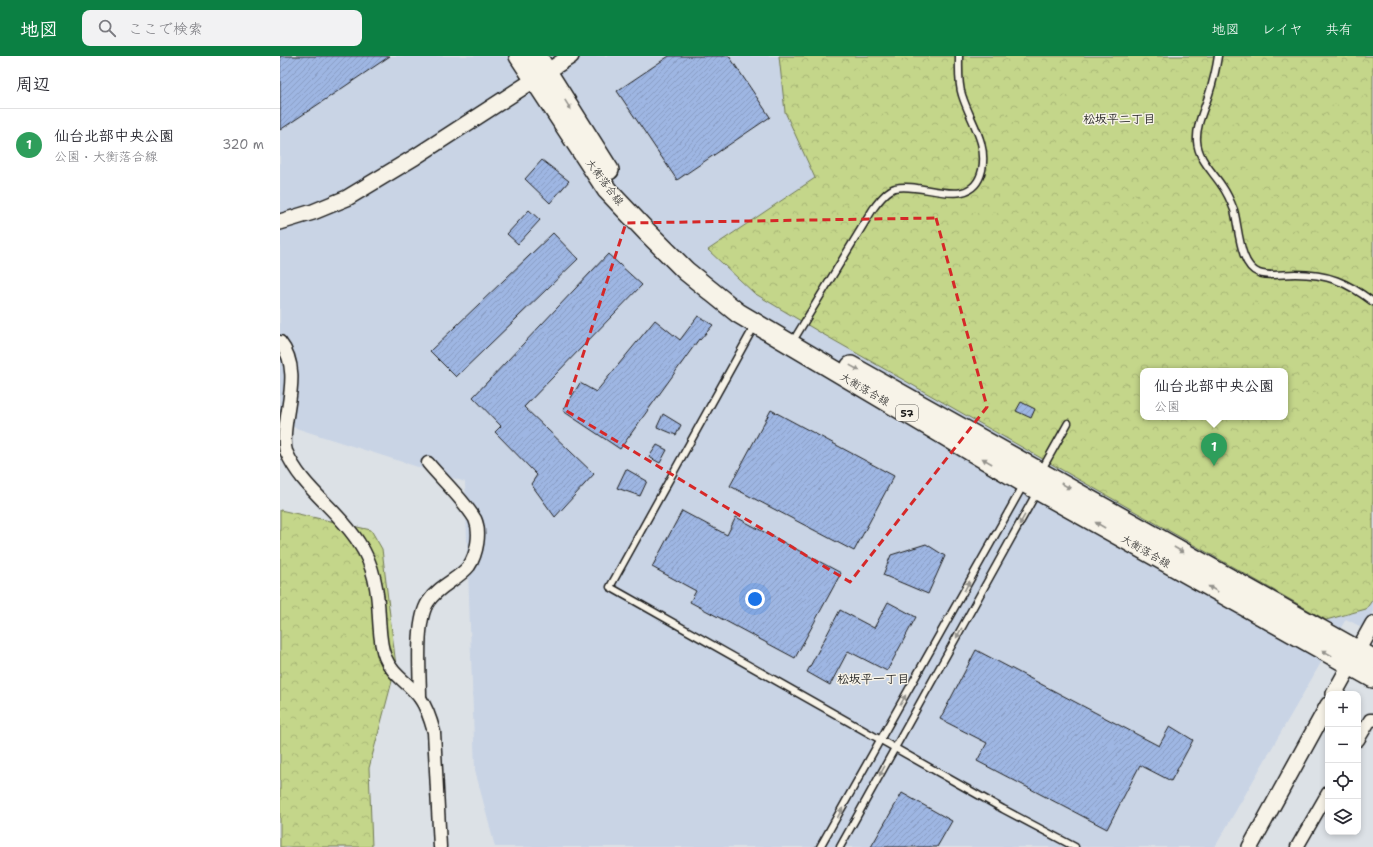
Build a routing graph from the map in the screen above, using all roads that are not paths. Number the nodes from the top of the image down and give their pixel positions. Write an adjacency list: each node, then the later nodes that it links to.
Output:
1 (519, 56): 6 (main road, 大衡落合線 / 57)
2 (537, 56): 6 (main road, 大衡落合線 / 57)
3 (572, 56): 6 (street)
4 (959, 56): 10 (lane)
5 (1218, 56): 8 (lane)
6 (541, 76): 7 (street); 9 (main road, 大衡落合線 / 57); 10 (main road, 大衡落合線 / 57, one-way to 10)
7 (280, 222)
8 (1373, 302)
9 (755, 324): 14 (main road, 大衡落合線 / 57, one-way to 9); 23 (lane)
10 (796, 336): 14 (main road, 大衡落合線 / 57, one-way to 14)
11 (280, 342): 19 (street)
12 (1068, 423): 14 (lane)
13 (428, 463): 19 (street)
14 (1035, 480): 16 (main road, 大衡落合線 / 57); 23 (lane, one-way to 14); 24 (lane, one-way to 24)
15 (1373, 624): 16 (street)
16 (1360, 658): 17 (main road, 大衡落合線 / 57); 18 (street)
17 (1373, 678)
18 (1336, 691)
19 (420, 698): 26 (street)
20 (1325, 710): 30 (street)
21 (1373, 720): 22 (street)
22 (1361, 735)
23 (881, 740): 24 (lane); 27 (lane, one-way to 23)
24 (895, 748): 28 (lane, one-way to 28); 29 (lane)
25 (1325, 798): 31 (street)
26 (440, 847)
27 (820, 847)
28 (840, 847)
29 (1075, 847)
30 (1250, 847)
31 (1298, 847)

